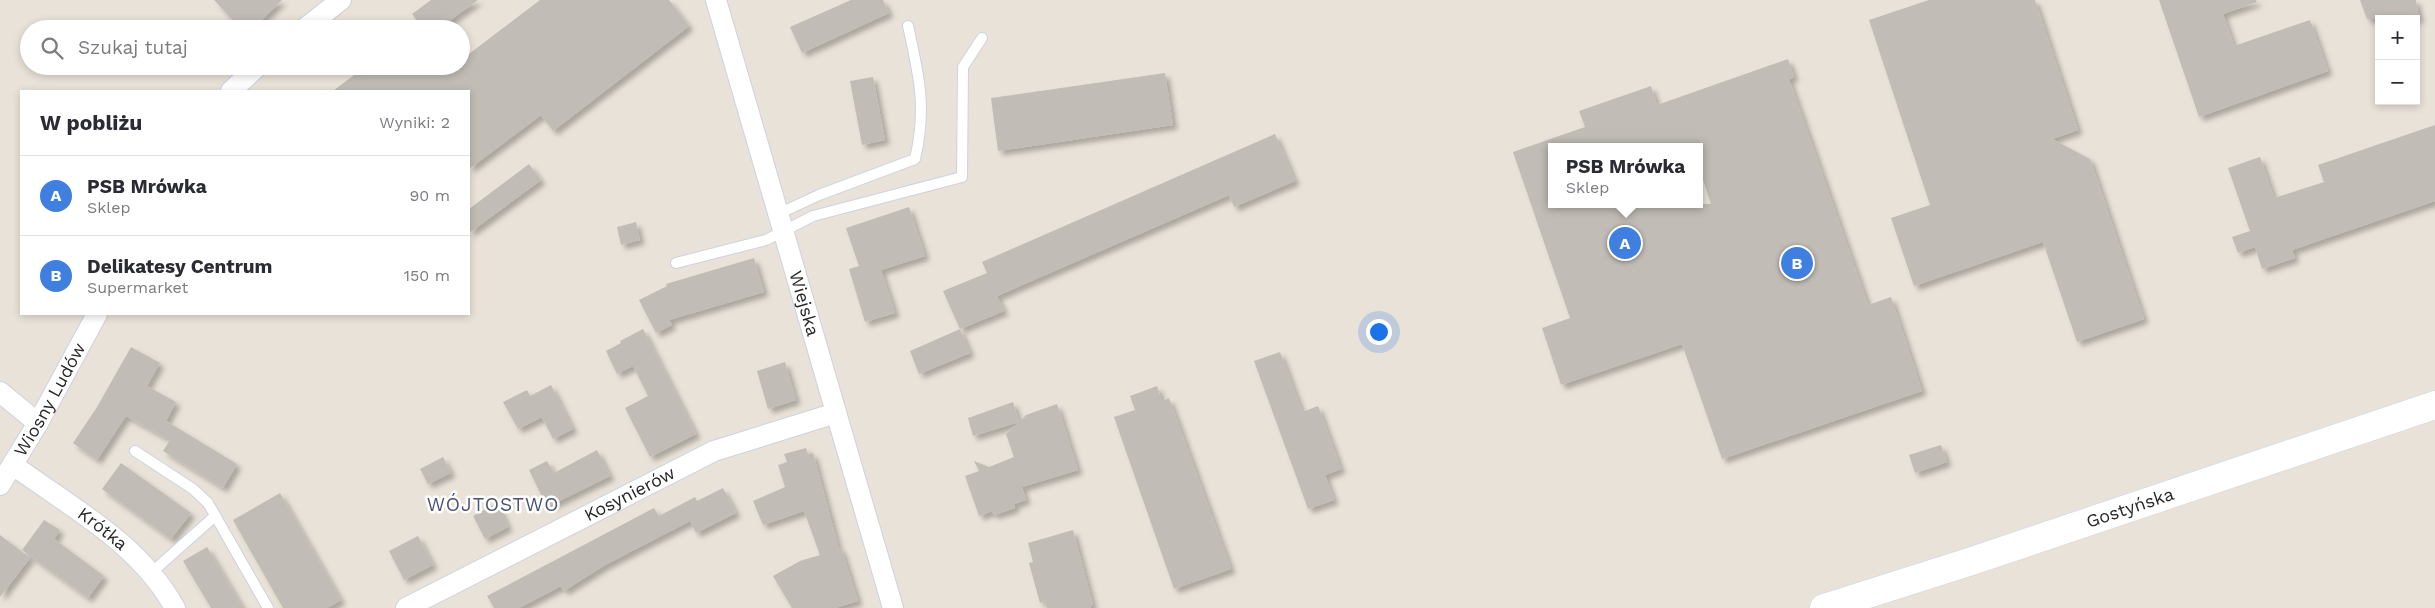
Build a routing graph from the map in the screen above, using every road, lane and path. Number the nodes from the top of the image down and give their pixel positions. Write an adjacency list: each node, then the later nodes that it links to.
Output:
1 (341, 0): 3 (street)
2 (716, 0): 8 (street, Wiejska)
3 (315, 20)
4 (908, 26): 8 (lane)
5 (982, 38): 8 (lane)
6 (249, 75): 7 (street)
7 (233, 90)
8 (780, 222): 9 (lane); 13 (street, Wiejska)
9 (676, 263)
10 (96, 315): 14 (street, Wiosny Ludów)
11 (0, 392): 14 (street)
12 (2435, 405): 24 (main road, Gostyńska)
13 (836, 413): 22 (street, Kosynierów); 23 (street, Wiejska)
14 (38, 423): 16 (street, Wiosny Ludów)
15 (135, 451): 18 (lane)
16 (13, 466): 17 (street, Wiosny Ludów); 19 (street, Krótka)
17 (0, 485)
18 (215, 516): 19 (lane); 21 (lane)
19 (151, 573): 20 (street, Krótka)
20 (175, 608)
21 (268, 608)
22 (406, 608)
23 (892, 608)
24 (1824, 608)

